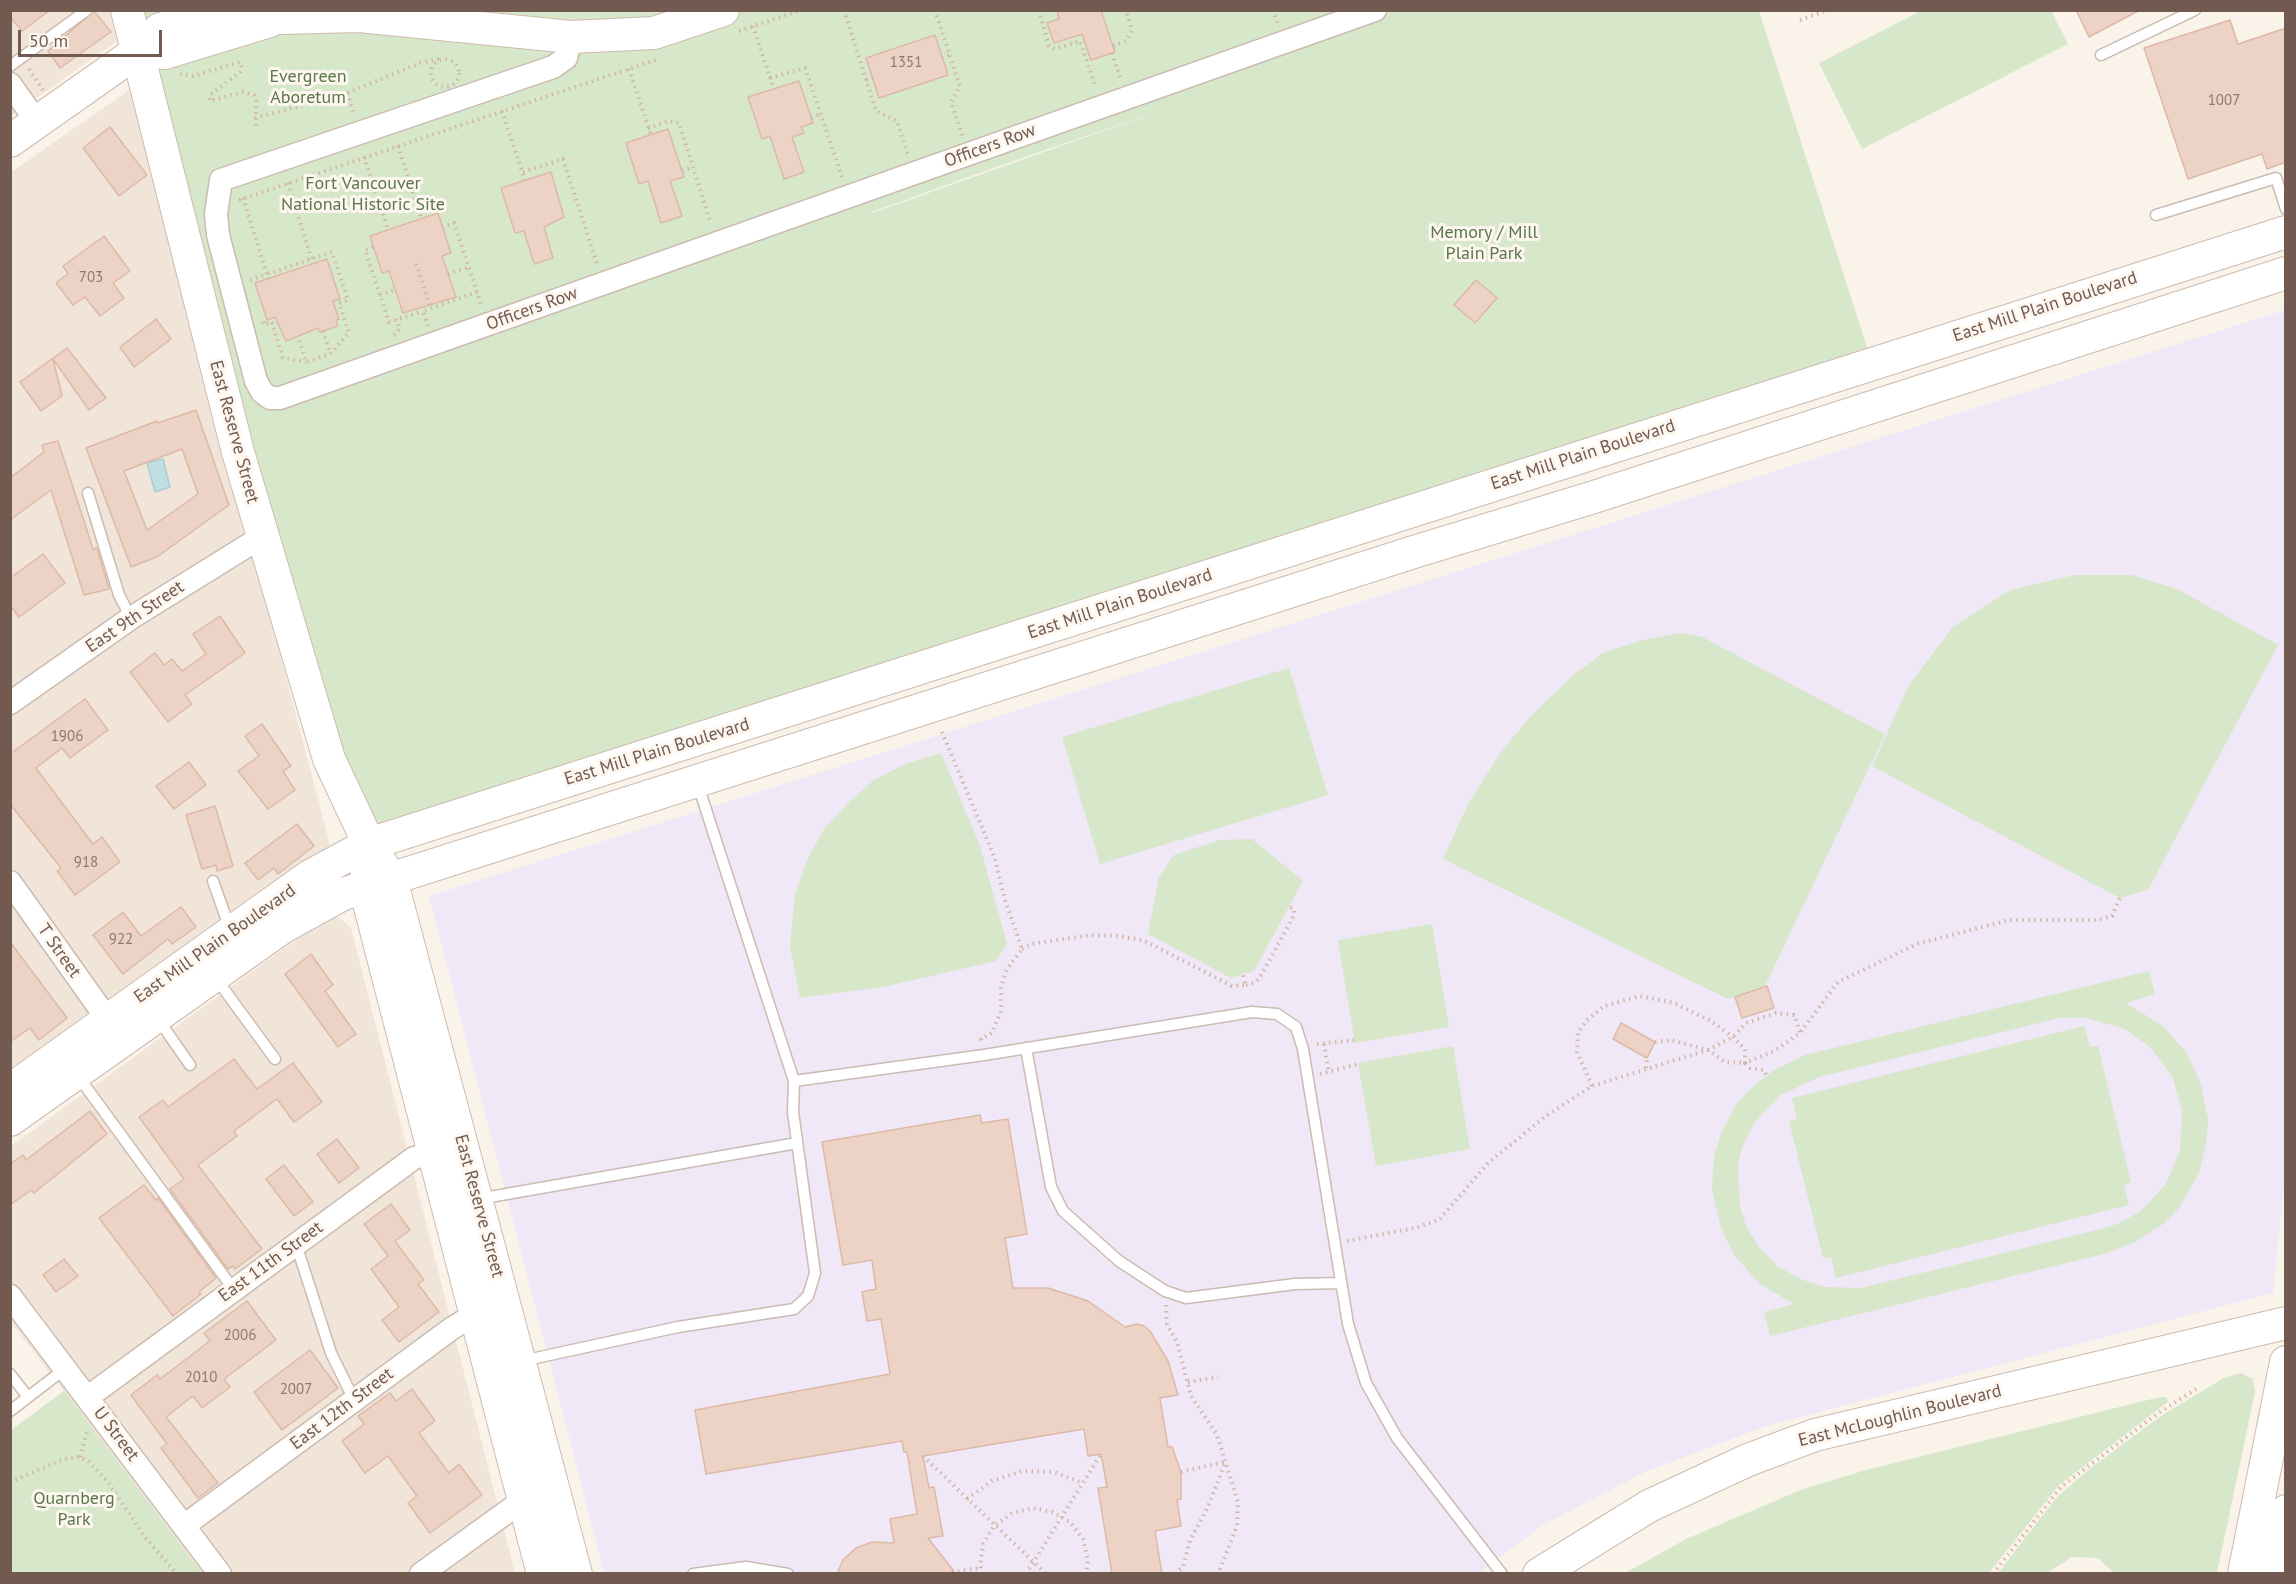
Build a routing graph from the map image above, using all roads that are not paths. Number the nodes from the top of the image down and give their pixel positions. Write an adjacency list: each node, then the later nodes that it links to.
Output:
1 (87, 10): 10 (lane)
2 (128, 10): 8 (main road, East Reserve Street)
3 (1375, 10): 5 (street, Officers Row)
4 (2195, 10): 9 (lane)
5 (1342, 16): 7 (street, Officers Row)
6 (727, 22): 7 (main road)
7 (571, 37): 8 (main road)
8 (138, 51): 12 (main road); 19 (main road, East Reserve Street)
9 (2100, 55)
10 (10, 66)
11 (10, 84): 12 (street)
12 (42, 108): 13 (main road)
13 (10, 141)
14 (2286, 209): 15 (lane)
15 (2156, 215)
16 (2286, 232): 23 (main road, East Mill Plain Boulevard)
17 (2286, 273): 22 (main road, East Mill Plain Boulevard)
18 (88, 493): 20 (lane)
19 (263, 536): 20 (street, East 9th Street); 23 (main road, East Reserve Street)
20 (131, 618): 21 (street, East 9th Street)
21 (10, 703)
22 (697, 782): 26 (main road, East Mill Plain Boulevard); 35 (lane)
23 (369, 844): 26 (main road, East Reserve Street); 27 (main road, East Mill Plain Boulevard)
24 (213, 881): 27 (lane)
25 (10, 882): 30 (street, T Street)
26 (379, 883): 28 (main road, East Mill Plain Boulevard); 39 (main road, East Reserve Street)
27 (231, 932): 30 (main road, East Mill Plain Boulevard)
28 (213, 975): 29 (main road, East Mill Plain Boulevard); 32 (lane)
29 (156, 1016): 33 (lane); 34 (main road, East Mill Plain Boulevard)
30 (108, 1020): 36 (main road, East Mill Plain Boulevard)
31 (1026, 1048): 35 (lane); 42 (lane); 42 (lane)
32 (275, 1059)
33 (190, 1065)
34 (76, 1073): 37 (main road, East Mill Plain Boulevard); 43 (lane)
35 (794, 1080): 38 (lane)
36 (10, 1090)
37 (10, 1120)
38 (796, 1143): 40 (lane); 48 (lane)
39 (449, 1149): 40 (main road, East Reserve Street); 41 (street, East 11th Street); 46 (main road, East Reserve Street)
40 (477, 1199): 45 (main road, East Reserve Street)
41 (296, 1244): 43 (street, East 11th Street); 54 (lane)
42 (1341, 1283): 66 (lane)
43 (234, 1290): 53 (street, East 11th Street)
44 (10, 1296): 50 (street, U Street)
45 (505, 1306): 46 (street, East 12th Street); 48 (main road, East Reserve Street)
46 (475, 1314): 54 (street, East 12th Street); 57 (main road, East Reserve Street)
47 (2286, 1323): 67 (main road, East McLoughlin Boulevard)
48 (519, 1362): 56 (main road, East Reserve Street)
49 (2286, 1362): 68 (main road)
50 (66, 1368): 52 (lane); 53 (street, U Street)
51 (10, 1374): 52 (lane)
52 (28, 1397): 55 (lane)
53 (88, 1397): 59 (street, U Street)
54 (354, 1400): 59 (street, East 12th Street)
55 (10, 1411)
56 (553, 1492): 57 (street); 63 (main road, East Reserve Street)
57 (522, 1501): 61 (street); 62 (main road, East Reserve Street)
58 (2286, 1510): 69 (main road)
59 (185, 1525): 60 (street, U Street)
60 (220, 1574)
61 (421, 1574)
62 (543, 1574)
63 (576, 1574)
64 (693, 1574): 65 (lane)
65 (788, 1574)
66 (1502, 1574)
67 (1539, 1574)
68 (2244, 1574)
69 (2273, 1574)

